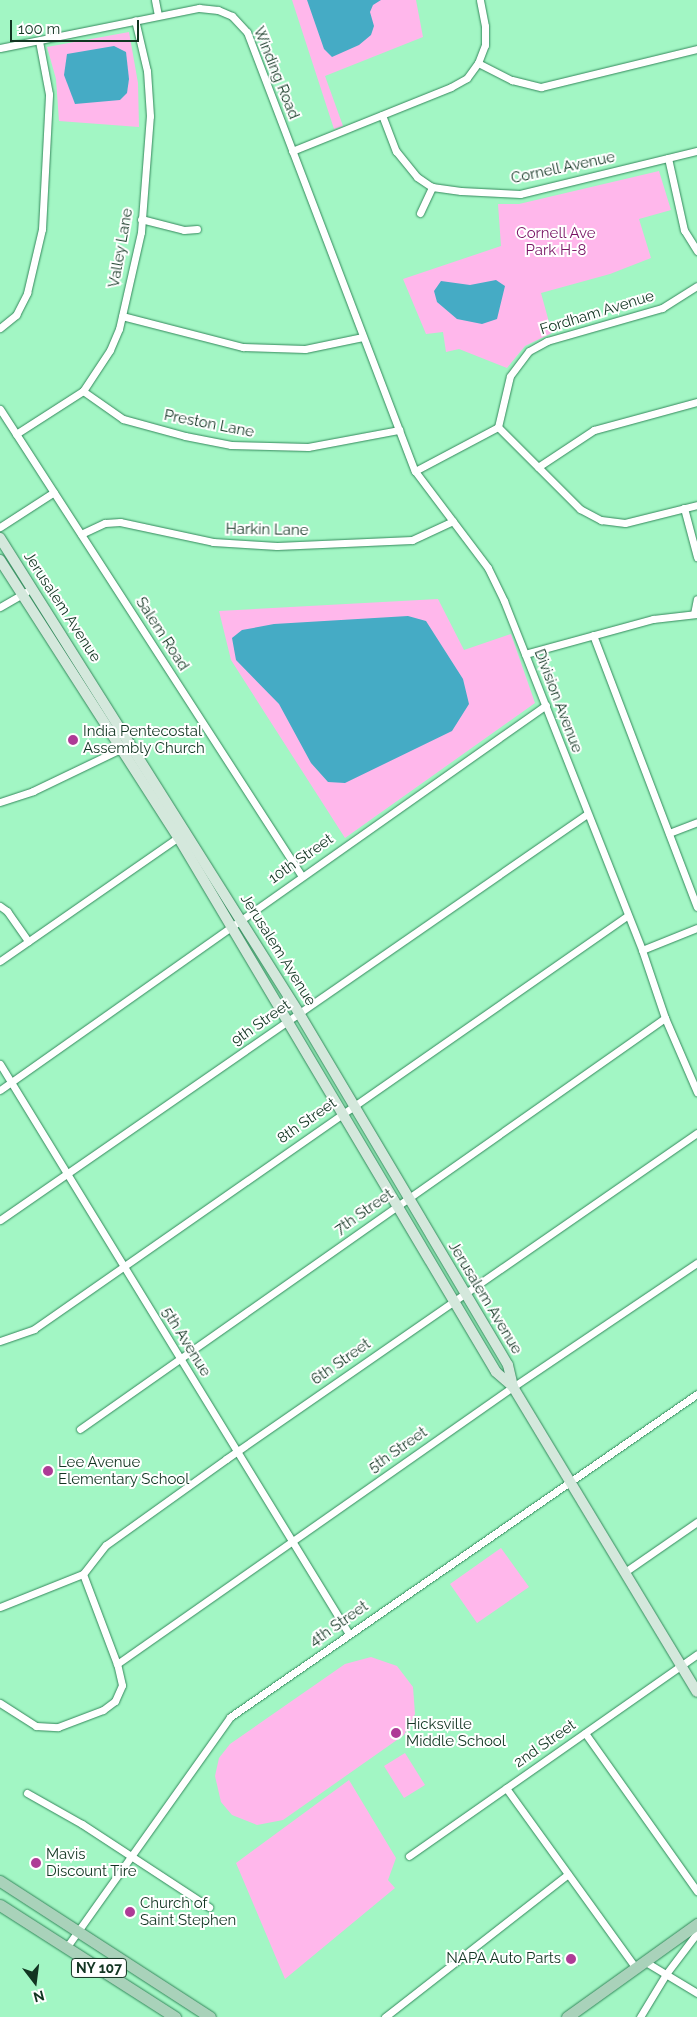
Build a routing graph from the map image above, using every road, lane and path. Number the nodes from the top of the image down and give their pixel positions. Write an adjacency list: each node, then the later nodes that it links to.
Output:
1 (155, 0): 3 (street)
2 (482, 1): 8 (street)
3 (158, 15): 4 (street, Winding Road); 10 (street, Winding Road)
4 (135, 20): 5 (street, Winding Road); 15 (street, Valley Lane)
5 (39, 41): 6 (street, Winding Road); 20 (street)
6 (0, 48)
7 (697, 49): 8 (street)
8 (478, 63): 9 (street)
9 (382, 115): 10 (street); 13 (street)
10 (292, 151): 21 (street, Winding Road)
11 (697, 151): 12 (street, Cornell Avenue)
12 (668, 158): 13 (street, Cornell Avenue); 17 (street)
13 (432, 187): 14 (street)
14 (420, 213)
15 (141, 218): 16 (street); 19 (street, Valley Lane)
16 (197, 229)
17 (697, 250)
18 (697, 286): 25 (street, Fordham Avenue)
19 (122, 316): 21 (street); 22 (street, Valley Lane)
20 (0, 328)
21 (363, 337): 26 (street, Division Avenue)
22 (83, 391): 26 (street, Preston Lane); 27 (street, Valley Lane)
23 (697, 402): 28 (street)
24 (0, 409): 27 (street, Salem Road)
25 (498, 427): 28 (street); 29 (street)
26 (399, 430): 29 (street, Division Avenue)
27 (16, 434): 30 (street, Salem Road)
28 (538, 467): 32 (street)
29 (415, 471): 33 (street, Division Avenue)
30 (54, 492): 34 (street); 35 (street, Salem Road)
31 (697, 505): 32 (street)
32 (684, 508): 37 (street)
33 (453, 521): 35 (street, Harkin Lane); 45 (street, Division Avenue)
34 (0, 527)
35 (81, 534): 55 (street, Salem Road)
36 (0, 538): 39 (main road, Jerusalem Avenue)
37 (697, 557)
38 (0, 560): 40 (main road, Jerusalem Avenue)
39 (33, 588): 40 (street); 47 (main road, Jerusalem Avenue)
40 (22, 594): 42 (street); 48 (main road, Jerusalem Avenue)
41 (697, 599): 43 (street)
42 (0, 607)
43 (695, 614): 44 (street)
44 (592, 635): 45 (street); 53 (street)
45 (525, 654): 46 (street, Division Avenue)
46 (546, 705): 50 (street, Division Avenue); 55 (street, 10th Street)
47 (132, 743): 48 (street); 52 (main road, Jerusalem Avenue)
48 (121, 749): 49 (street); 54 (main road, Jerusalem Avenue)
49 (0, 802)
50 (587, 814): 58 (street, Division Avenue); 65 (street, 9th Street)
51 (697, 822): 53 (street)
52 (187, 831): 54 (street); 59 (main road, Jerusalem Avenue)
53 (669, 833): 57 (street)
54 (178, 837): 60 (main road, Jerusalem Avenue); 62 (street)
55 (301, 875): 59 (street, 10th Street)
56 (0, 906): 62 (street)
57 (697, 907)
58 (627, 916): 63 (street, Division Avenue); 72 (street, 8th Street)
59 (240, 918): 60 (street, 10th Street); 65 (main road, Jerusalem Avenue)
60 (230, 925): 67 (main road, Jerusalem Avenue); 69 (street, 10th Street)
61 (697, 928): 63 (street)
62 (28, 941): 64 (street)
63 (642, 950): 66 (street, Division Avenue)
64 (0, 961)
65 (299, 1013): 67 (street, 9th Street); 72 (main road, Jerusalem Avenue)
66 (665, 1018): 71 (street, Division Avenue); 76 (street, 7th Street)
67 (286, 1022): 73 (main road, Jerusalem Avenue); 75 (street, 9th Street)
68 (0, 1064): 69 (street, 5th Avenue)
69 (11, 1082): 70 (street, 10th Street); 75 (street, 5th Avenue)
70 (0, 1090)
71 (697, 1092)
72 (353, 1106): 73 (street, 8th Street); 76 (main road, Jerusalem Avenue)
73 (342, 1114): 77 (main road, Jerusalem Avenue); 80 (street, 8th Street)
74 (697, 1133): 81 (street, 6th Street)
75 (67, 1175): 78 (street, 9th Street); 80 (street, 5th Avenue)
76 (407, 1198): 77 (street, 7th Street); 81 (main road, Jerusalem Avenue)
77 (396, 1206): 82 (main road, Jerusalem Avenue); 84 (street, 7th Street)
78 (0, 1220)
79 (697, 1263): 85 (street, 5th Street)
80 (123, 1266): 83 (street, 8th Street); 84 (street, 5th Avenue)
81 (465, 1294): 82 (street, 6th Street); 85 (main road, Jerusalem Avenue)
82 (454, 1301): 85 (main road, Jerusalem Avenue); 88 (street, 6th Street)
83 (0, 1341)
84 (180, 1359): 87 (street, 7th Street); 88 (street, 5th Avenue)
85 (513, 1387): 89 (main road, Jerusalem Avenue); 91 (street, 5th Street)
86 (697, 1394): 89 (street, 4th Street)
87 (80, 1429)
88 (237, 1451): 91 (street, 5th Avenue); 93 (street, 6th Street)
89 (570, 1481): 92 (main road, Jerusalem Avenue); 95 (street, 4th Street)
90 (697, 1522): 92 (street)
91 (292, 1541): 95 (street, 5th Avenue); 97 (street, 5th Street)
92 (625, 1572): 98 (main road, Jerusalem Avenue)
93 (83, 1574): 94 (street, 6th Street); 97 (street)
94 (0, 1607)
95 (349, 1634): 104 (street, 4th Street)
96 (697, 1654): 98 (street, 2nd Street)
97 (117, 1664): 100 (street)
98 (681, 1665): 99 (main road, Jerusalem Avenue); 101 (street, 2nd Street)
99 (697, 1692)
100 (0, 1703)
101 (585, 1733): 102 (street, 2nd Street); 108 (street)
102 (506, 1788): 105 (street, 2nd Street); 106 (street)
103 (27, 1793): 104 (street)
104 (131, 1856): 110 (street); 112 (street, 4th Street)
105 (408, 1856)
106 (568, 1874): 115 (street); 120 (street)
107 (0, 1881): 112 (main road, NY 107)
108 (697, 1891)
109 (0, 1905): 114 (main road, NY 107)
110 (210, 1906)
111 (697, 1924): 115 (main road)
112 (78, 1931): 114 (street, 4th Street); 119 (main road, NY 107)
113 (697, 1933): 116 (street)
114 (66, 1948): 118 (main road, NY 107)
115 (640, 1964): 116 (street); 121 (main road)
116 (666, 1974): 117 (street); 122 (street)
117 (697, 1993)
118 (169, 2015)
119 (210, 2017)
120 (385, 2017)
121 (568, 2017)
122 (640, 2017)

